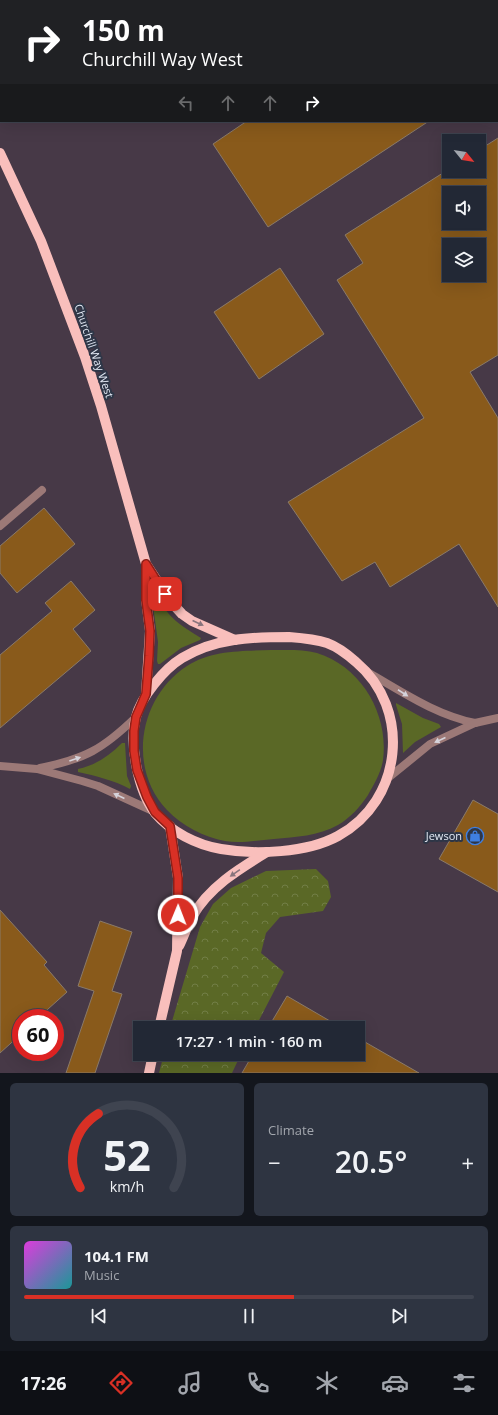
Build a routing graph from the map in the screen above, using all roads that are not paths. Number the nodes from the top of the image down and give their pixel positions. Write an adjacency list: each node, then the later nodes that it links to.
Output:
1 (0, 152): 4 (main road, Churchill Way West)
2 (42, 490): 3 (street)
3 (0, 526)
4 (146, 564): 5 (main road, Churchill Way West, one-way to 5); 7 (main road, Churchill Way West)
5 (235, 640): 6 (main road, Churchill Way West); 7 (main road, Churchill Way West)
6 (369, 673): 10 (street, one-way to 10); 13 (main road, Churchill Way West)
7 (146, 694): 8 (main road, Churchill Way West)
8 (136, 717): 12 (street, one-way to 8); 14 (main road, Churchill Way West)
9 (498, 718): 10 (street)
10 (475, 723): 13 (street, one-way to 13)
11 (0, 766): 12 (street)
12 (37, 769): 14 (street, one-way to 12)
13 (387, 779): 16 (main road, Churchill Way West)
14 (155, 812): 15 (main road, Churchill Way West)
15 (170, 826): 16 (main road, Churchill Way West); 17 (main road, Churchill Way West)
16 (267, 852): 17 (main road, Churchill Way West, one-way to 17)
17 (177, 951): 18 (main road, Churchill Way West)
18 (161, 1021)
19 (152, 1061): 20 (main road)
20 (149, 1073)

